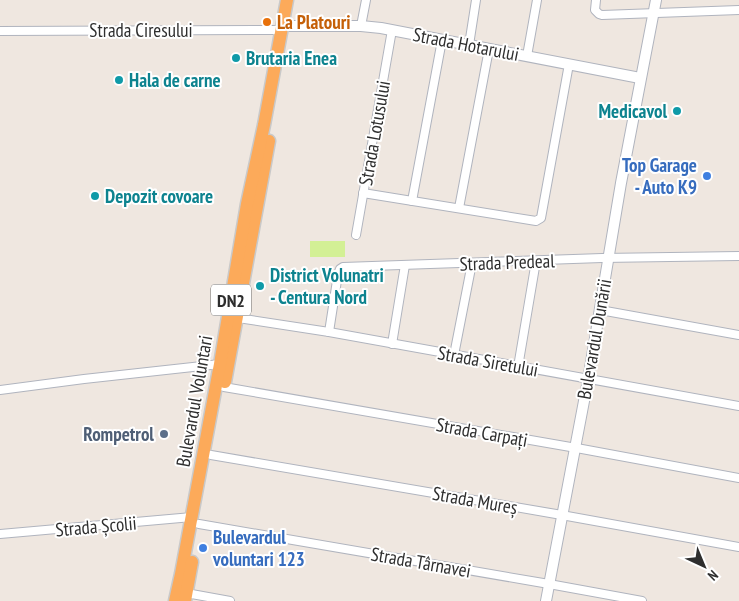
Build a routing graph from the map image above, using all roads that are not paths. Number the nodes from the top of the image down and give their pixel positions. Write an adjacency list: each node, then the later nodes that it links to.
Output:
1 (287, 0): 11 (highway, Bulevardul Voluntari / DN2)
2 (294, 0): 11 (highway, Bulevardul Voluntari / DN2)
3 (366, 0): 10 (street)
4 (476, 0): 15 (street)
5 (537, 0): 17 (street)
6 (596, 0): 9 (street)
7 (656, 0): 9 (street, Bulevardul Dunării)
8 (739, 10): 9 (street)
9 (653, 14): 19 (street, Bulevardul Dunării)
10 (361, 26): 11 (street, Strada Hotarului); 12 (street, Strada Hotarului)
11 (285, 28): 13 (street, Strada Ciresului); 30 (highway, Bulevardul Voluntari / DN2); 35 (highway, Bulevardul Voluntari / DN2)
12 (392, 30): 14 (street, Strada Hotarului); 20 (street, Strada Lotusului)
13 (0, 31)
14 (442, 40): 15 (street, Strada Hotarului); 21 (street)
15 (469, 45): 16 (street, Strada Hotarului)
16 (489, 49): 17 (street, Strada Hotarului); 22 (street)
17 (527, 56): 18 (street, Strada Hotarului)
18 (570, 64): 19 (street, Strada Hotarului); 22 (street)
19 (640, 78): 25 (street, Bulevardul Dunării)
20 (363, 193): 21 (street); 23 (street, Strada Lotusului)
21 (412, 201): 22 (street)
22 (459, 208)
23 (356, 235)
24 (739, 256): 25 (street, Strada Predeal)
25 (608, 258): 26 (street, Strada Predeal); 29 (street, Bulevardul Dunării)
26 (536, 261): 27 (street, Strada Predeal); 36 (street)
27 (472, 263): 28 (street, Strada Predeal); 34 (street)
28 (405, 265): 31 (street, Strada Predeal); 33 (street)
29 (600, 310): 32 (street); 37 (street, Bulevardul Dunării)
30 (238, 318): 31 (street, Strada Siretului); 38 (highway, Bulevardul Voluntari / DN2)
31 (329, 332): 33 (street, Strada Siretului)
32 (739, 335)
33 (392, 344): 34 (street, Strada Siretului)
34 (454, 355): 36 (street, Strada Siretului)
35 (220, 364): 39 (street); 45 (highway, Bulevardul Voluntari / DN2)
36 (518, 366): 37 (street, Strada Siretului)
37 (588, 380): 40 (street, Strada Siretului); 41 (street, Bulevardul Dunării)
38 (224, 386): 41 (street, Strada Carpați); 42 (highway, Bulevardul Voluntari / DN2)
39 (0, 390)
40 (739, 406)
41 (575, 448): 43 (street, Strada Carpați); 44 (street, Bulevardul Dunării)
42 (211, 456): 44 (street, Strada Mureș); 45 (highway, Bulevardul Voluntari / DN2)
43 (739, 478)
44 (562, 515): 47 (street, Strada Mureș); 48 (street, Bulevardul Dunării)
45 (196, 520): 46 (street, Strada Școlii); 48 (street, Strada Târnavei); 49 (highway, Bulevardul Voluntari / DN2); 50 (highway, Bulevardul Voluntari / DN2)
46 (0, 534)
47 (739, 547)
48 (549, 584): 52 (street, Bulevardul Dunării); 53 (street, Strada Târnavei)
49 (186, 597): 51 (street)
50 (175, 601)
51 (230, 601)
52 (546, 601)
53 (642, 601)

